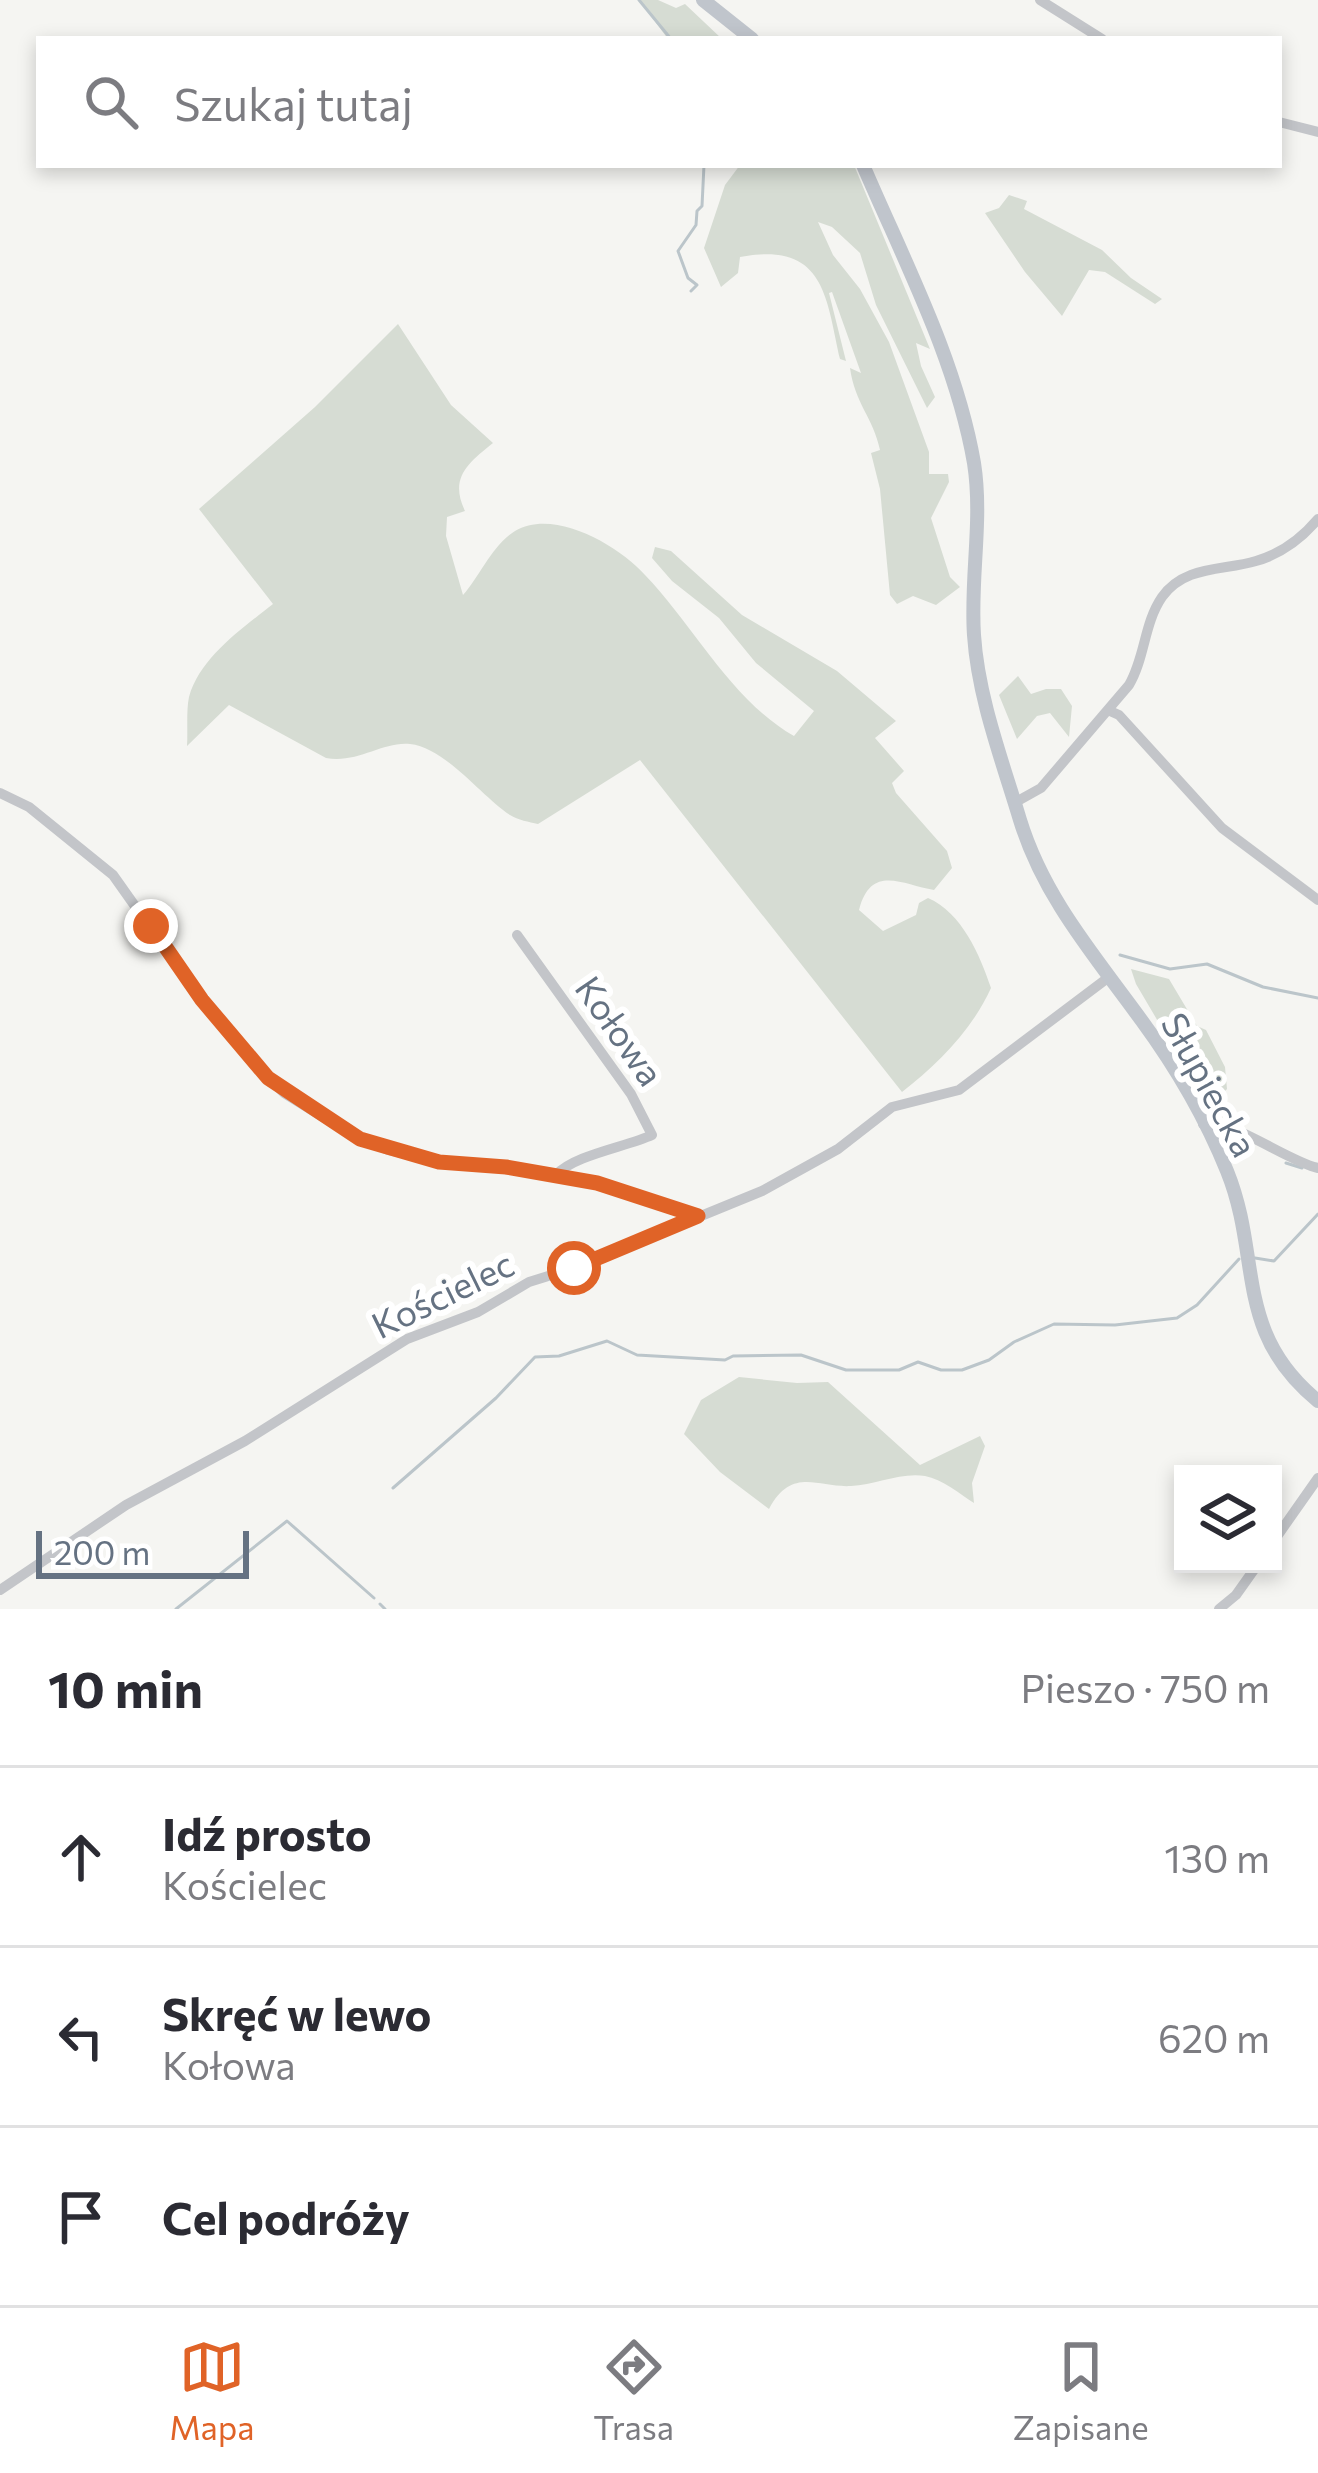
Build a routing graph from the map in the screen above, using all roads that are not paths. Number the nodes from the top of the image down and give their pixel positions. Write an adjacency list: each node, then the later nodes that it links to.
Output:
1 (703, 0): 3 (main road)
2 (1040, 0): 4 (street)
3 (748, 36)
4 (1097, 36)
5 (1282, 123): 6 (street)
6 (1318, 132)
7 (864, 168): 11 (main road, Słupiecka)
8 (1318, 519): 9 (street)
9 (1110, 711): 11 (street); 12 (street)
10 (0, 794): 17 (street)
11 (1016, 802): 14 (main road, Słupiecka)
12 (1318, 900)
13 (517, 934): 17 (street, Kołowa)
14 (1108, 977): 15 (main road, Słupiecka); 18 (street, Kościelec)
15 (1203, 1124): 16 (street); 19 (main road, Słupiecka)
16 (1318, 1168)
17 (556, 1175): 18 (street)
18 (698, 1216): 23 (street, Kościelec)
19 (1318, 1401)
20 (1318, 1478): 21 (street)
21 (1282, 1529)
22 (1252, 1573): 24 (street)
23 (0, 1590)
24 (1220, 1609)

